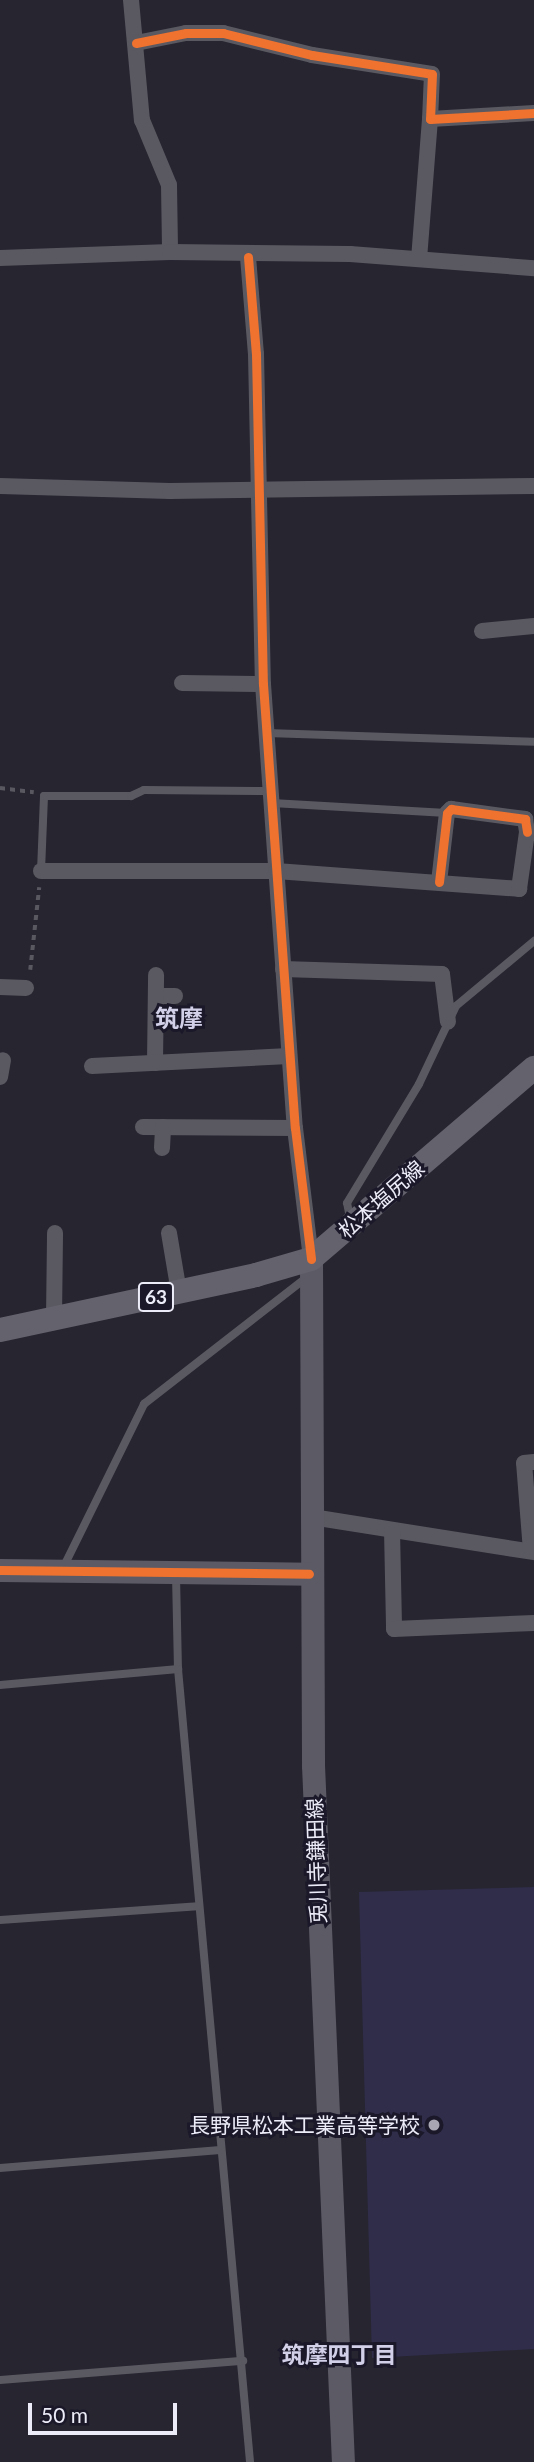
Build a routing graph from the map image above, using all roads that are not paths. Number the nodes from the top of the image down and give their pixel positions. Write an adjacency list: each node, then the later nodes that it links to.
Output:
1 (131, 0): 2 (street)
2 (136, 43): 4 (street); 5 (street)
3 (534, 113): 4 (street)
4 (430, 119): 8 (street)
5 (170, 253): 6 (street); 7 (street)
6 (248, 257): 8 (street); 12 (street)
7 (0, 258)
8 (419, 259): 9 (street)
9 (534, 268)
10 (0, 486): 12 (street)
11 (534, 486): 12 (street)
12 (258, 488): 16 (street)
13 (534, 626): 14 (street)
14 (482, 631)
15 (182, 682): 16 (street)
16 (263, 684): 17 (street)
17 (267, 733): 18 (lane); 19 (street)
18 (534, 742)
19 (272, 797): 20 (lane); 22 (street); 23 (lane)
20 (447, 813): 21 (street); 24 (street)
21 (530, 832): 24 (street)
22 (276, 871): 23 (street); 24 (street); 26 (street)
23 (41, 872)
24 (439, 883)
25 (534, 941): 32 (lane)
26 (283, 968): 32 (street); 33 (street)
27 (156, 975): 30 (street)
28 (0, 987): 29 (street)
29 (26, 988)
30 (156, 996): 31 (street); 35 (street)
31 (175, 996)
32 (448, 1022): 43 (lane)
33 (289, 1056): 35 (street); 41 (street)
34 (3, 1060): 38 (street)
35 (155, 1063): 36 (street)
36 (92, 1066)
37 (534, 1068): 43 (main road, 松本塩尻線 / 63)
38 (0, 1077)
39 (143, 1127): 40 (street)
40 (163, 1127): 41 (street); 42 (street)
41 (295, 1128): 46 (street)
42 (162, 1148)
43 (350, 1225): 46 (main road, 松本塩尻線 / 63)
44 (55, 1233): 48 (street)
45 (169, 1233): 47 (street)
46 (311, 1267): 47 (main road, 松本塩尻線 / 63); 51 (main road, 兎川寺鎌田線); 55 (lane)
47 (179, 1292): 48 (main road, 松本塩尻線 / 63)
48 (54, 1318): 49 (main road, 松本塩尻線 / 63)
49 (0, 1330)
50 (534, 1462): 53 (street)
51 (312, 1517): 52 (street); 57 (main road, 兎川寺鎌田線)
52 (392, 1530): 53 (street); 58 (street)
53 (533, 1551)
54 (0, 1570): 55 (main road)
55 (62, 1571): 56 (main road)
56 (176, 1572): 57 (main road); 59 (lane)
57 (309, 1574): 68 (main road, 兎川寺鎌田線)
58 (534, 1623)
59 (177, 1669): 60 (lane); 61 (lane)
60 (0, 1685)
61 (198, 1906): 62 (lane); 63 (lane)
62 (0, 1920)
63 (220, 2150): 64 (lane); 65 (lane)
64 (0, 2168)
65 (243, 2361): 66 (lane); 67 (lane)
66 (0, 2380)
67 (250, 2462)
68 (343, 2462)

